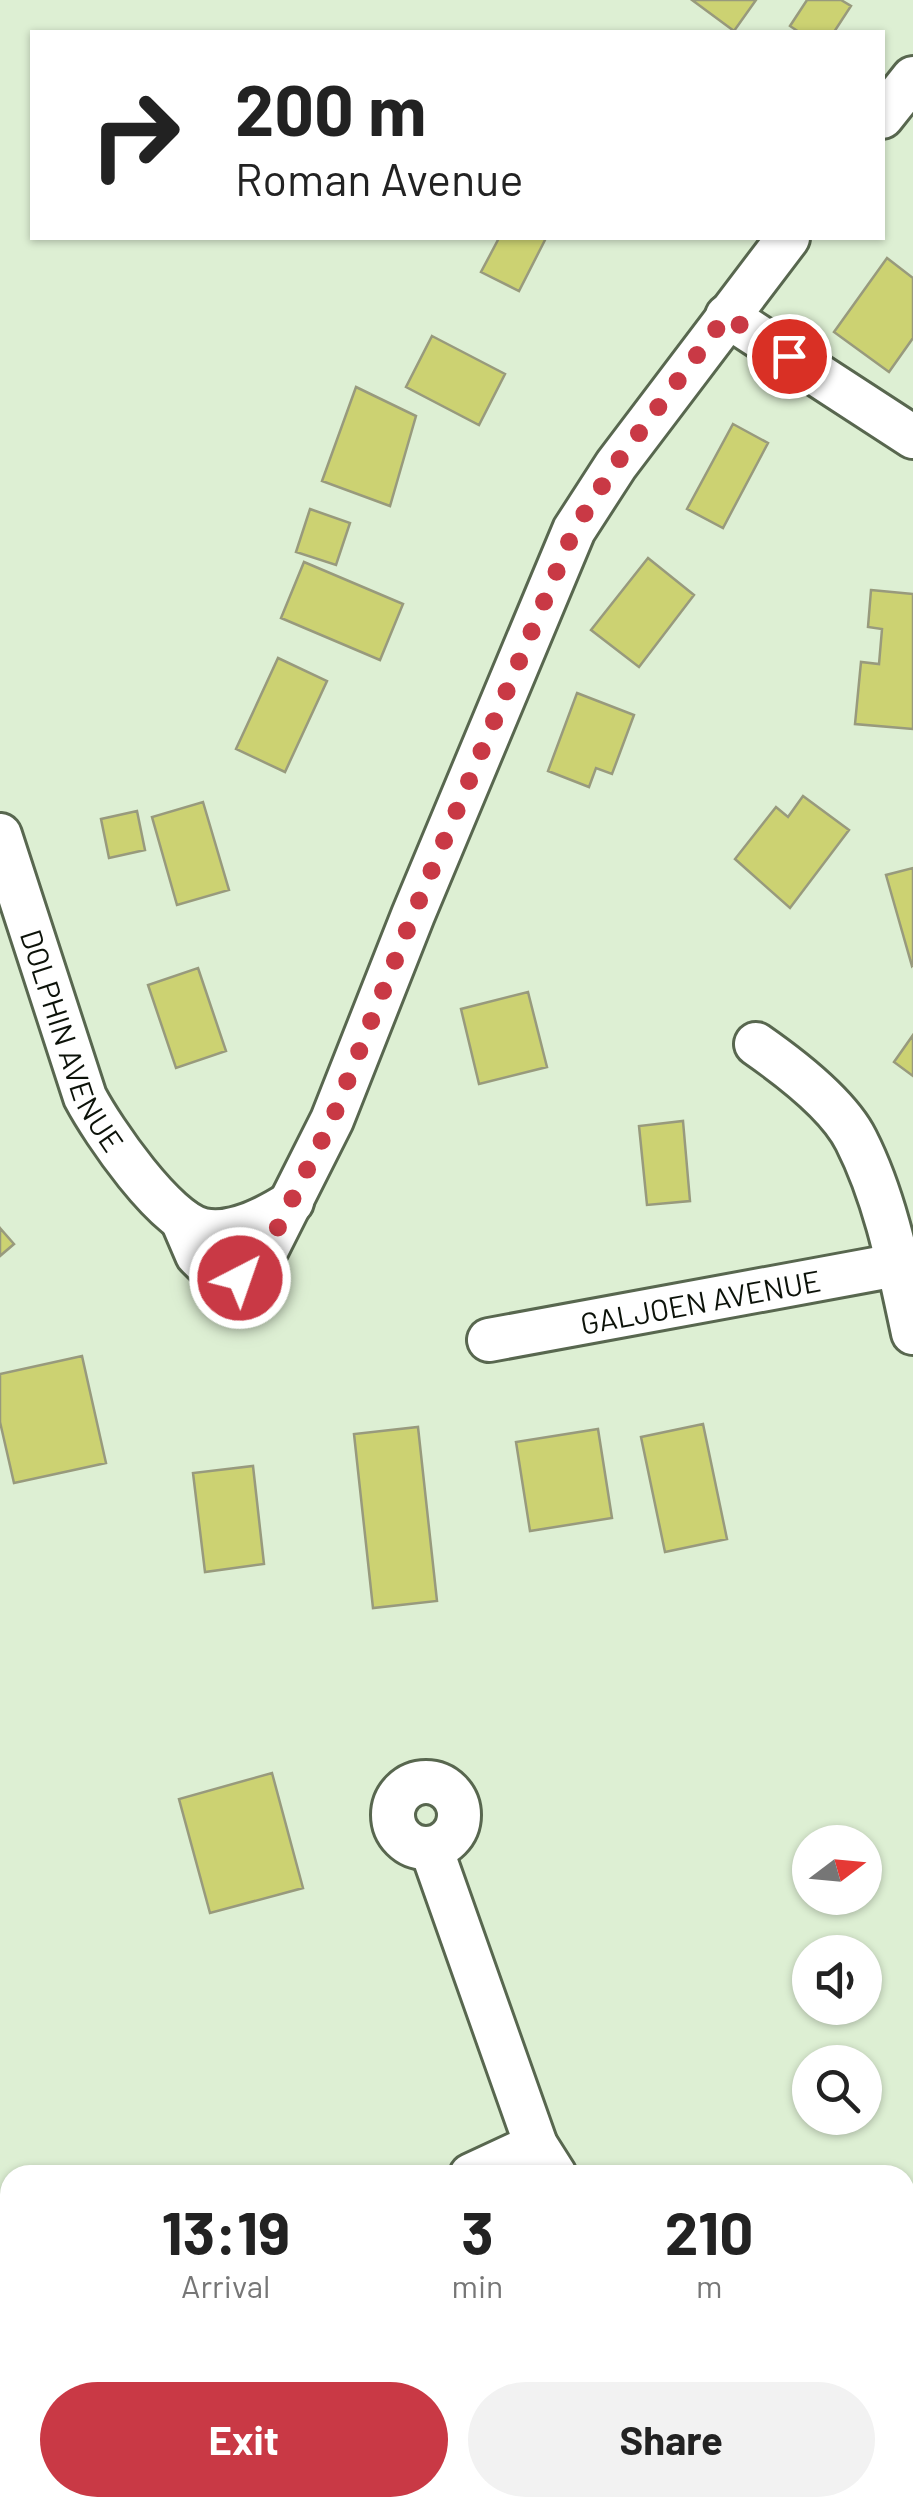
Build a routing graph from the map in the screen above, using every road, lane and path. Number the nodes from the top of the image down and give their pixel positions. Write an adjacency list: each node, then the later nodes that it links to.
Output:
1 (913, 78): 2 (street)
2 (885, 113)
3 (786, 240): 4 (street, DOLPHIN AVENUE)
4 (726, 316): 5 (street); 6 (street, DOLPHIN AVENUE)
5 (913, 438)
6 (0, 835)
7 (756, 1044): 8 (street)
8 (906, 1263): 9 (street); 10 (street, GALJOEN AVENUE)
9 (913, 1332)
10 (490, 1340)
11 (431, 1848): 12 (street)
12 (546, 2160): 13 (street)
13 (521, 2165)

